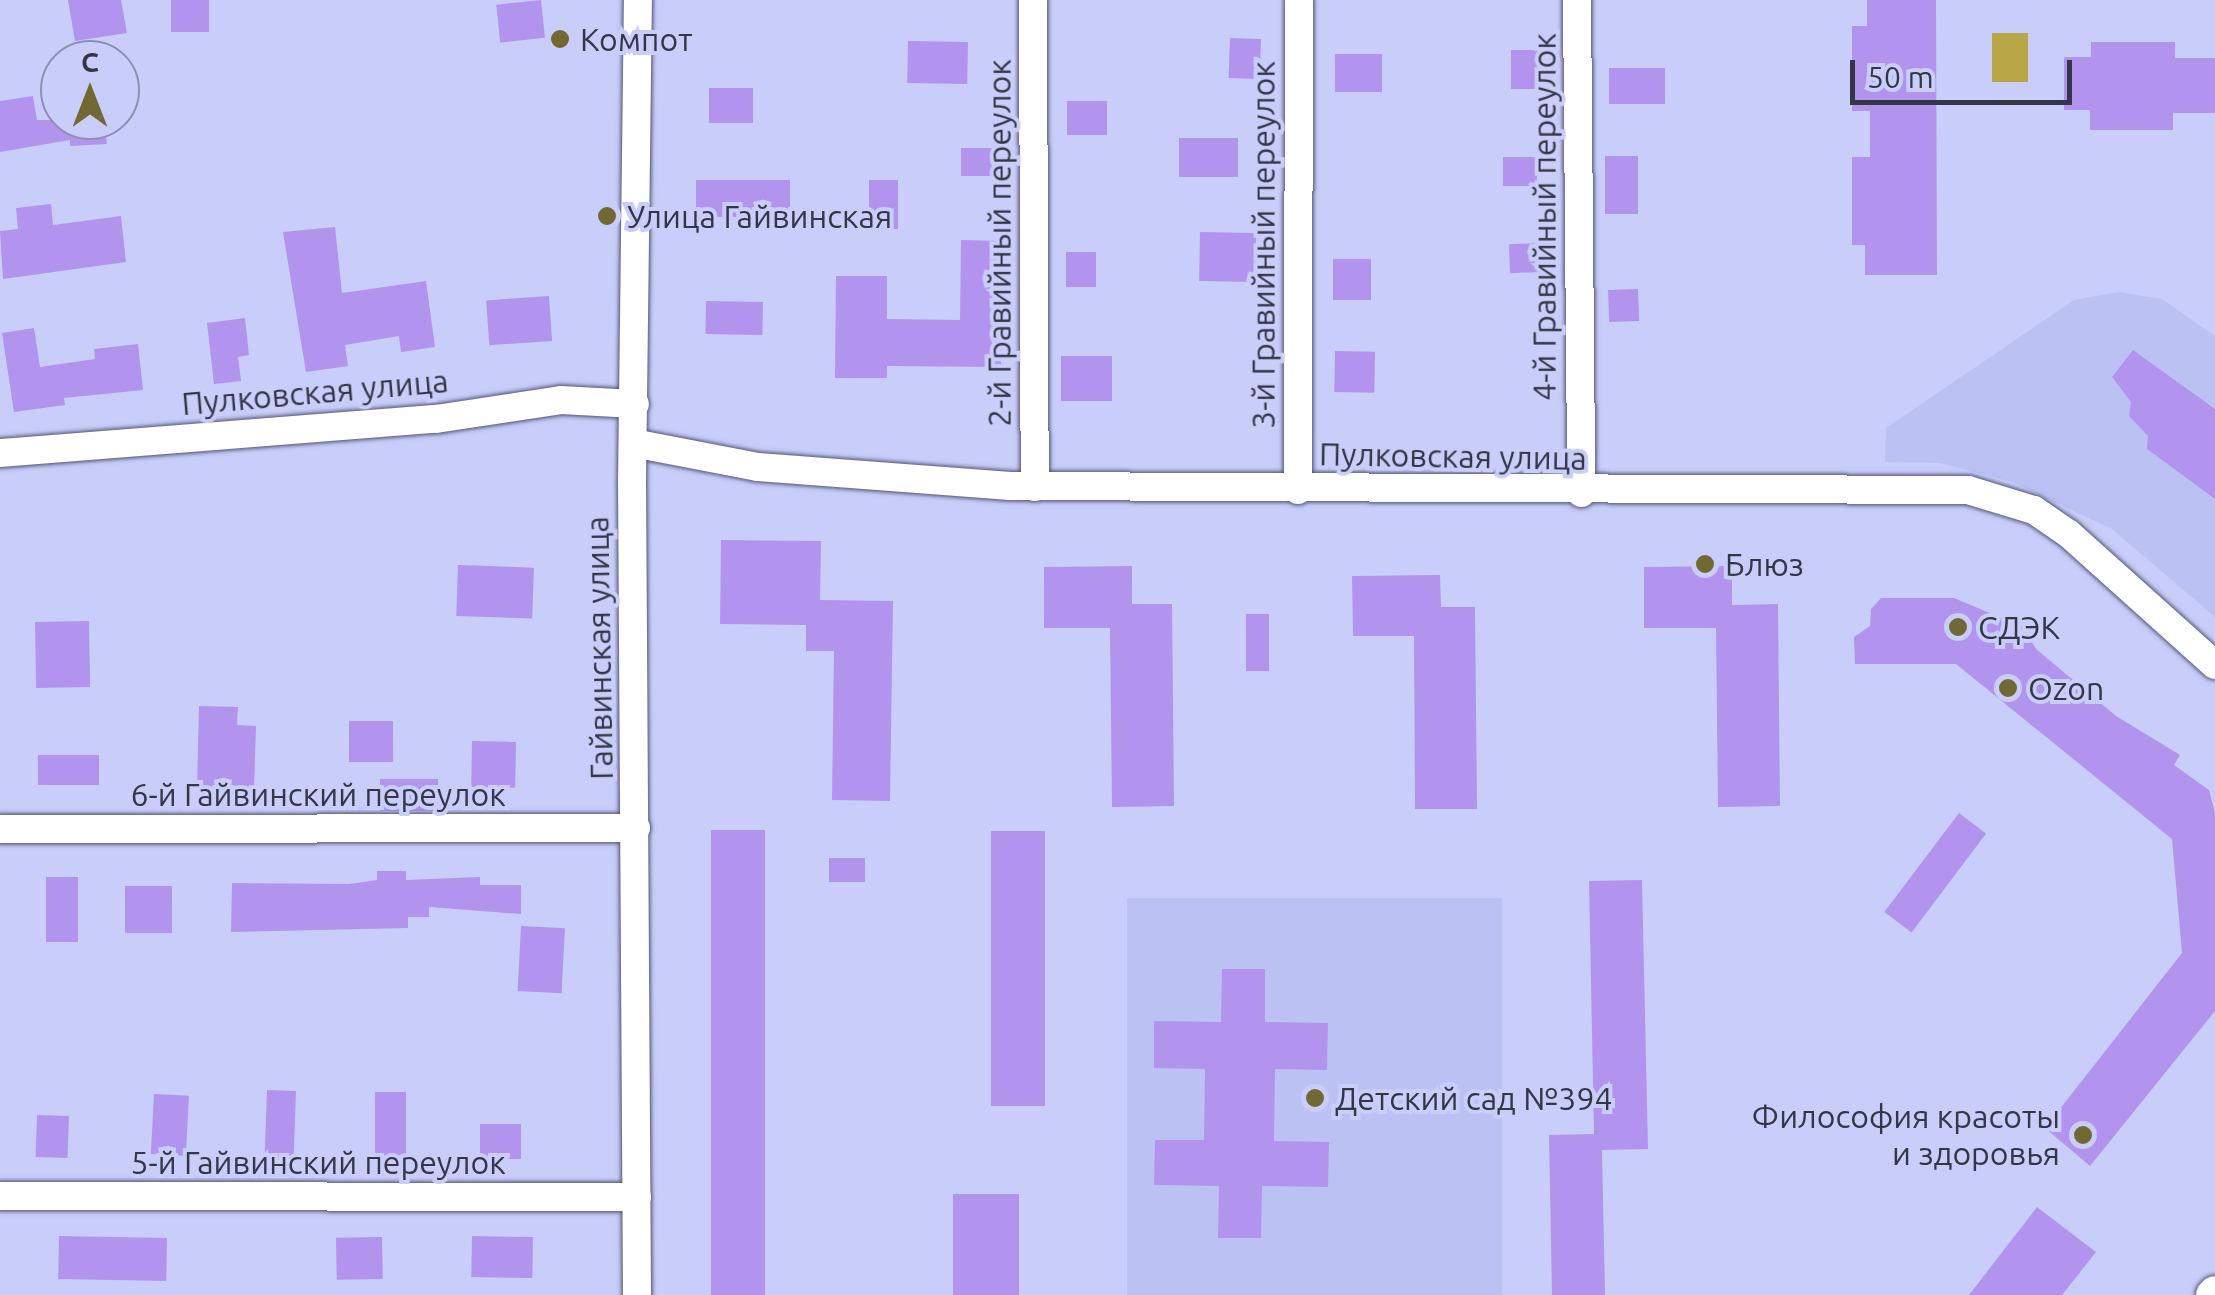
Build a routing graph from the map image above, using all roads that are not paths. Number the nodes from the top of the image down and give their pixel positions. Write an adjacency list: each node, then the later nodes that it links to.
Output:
1 (638, 0): 5 (street, Гайвинская улица)
2 (1033, 0): 8 (street, 2-й Гравийный переулок)
3 (1299, 0): 9 (street, 3-й Гравийный переулок)
4 (1577, 0): 10 (street, 4-й Гравийный переулок)
5 (635, 404): 6 (street, Гайвинская улица); 7 (street, Пулковская улица)
6 (633, 443): 8 (street, Пулковская улица); 12 (street, Гайвинская улица)
7 (0, 453)
8 (1034, 487): 9 (street, Пулковская улица)
9 (1298, 490): 10 (street, Пулковская улица)
10 (1581, 493): 11 (street, Пулковская улица)
11 (2215, 665)
12 (636, 828): 13 (street, 6-й Гайвинский переулок); 15 (street, Гайвинская улица)
13 (0, 829)
14 (0, 1196): 15 (street, 5-й Гайвинский переулок)
15 (637, 1197): 16 (street, Гайвинская улица)
16 (637, 1295)

